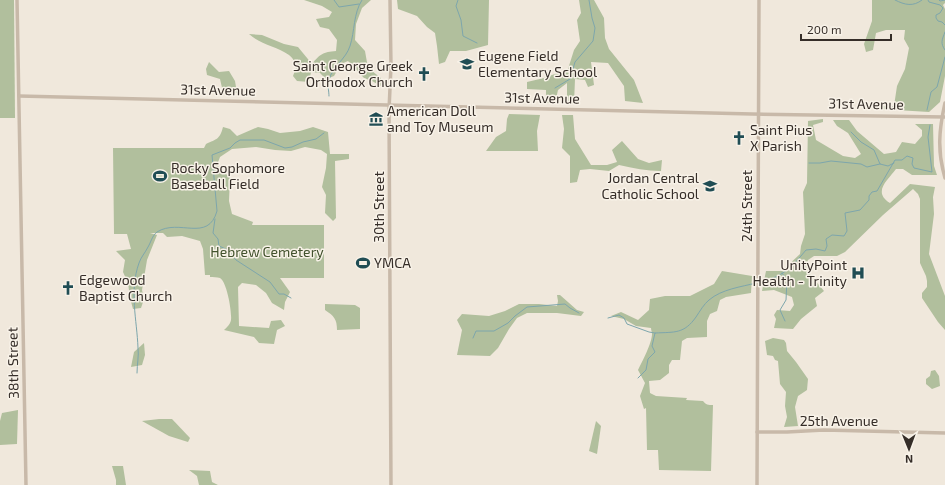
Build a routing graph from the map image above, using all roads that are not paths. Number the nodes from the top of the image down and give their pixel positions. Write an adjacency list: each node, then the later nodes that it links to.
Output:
1 (17, 0): 4 (street, 38th Street)
2 (390, 0): 6 (street, 30th Street)
3 (759, 0): 7 (street, 24th Street)
4 (19, 96): 6 (street, 31st Avenue); 12 (street, 38th Street)
5 (945, 103): 8 (street)
6 (389, 105): 7 (street, 31st Avenue); 13 (street, 30th Street)
7 (758, 114): 8 (street, 31st Avenue); 10 (street, 24th Street)
8 (943, 117): 9 (street)
9 (945, 178)
10 (757, 432): 11 (street, 25th Avenue); 14 (street, 24th Street)
11 (945, 433)
12 (26, 485)
13 (391, 485)
14 (757, 485)

